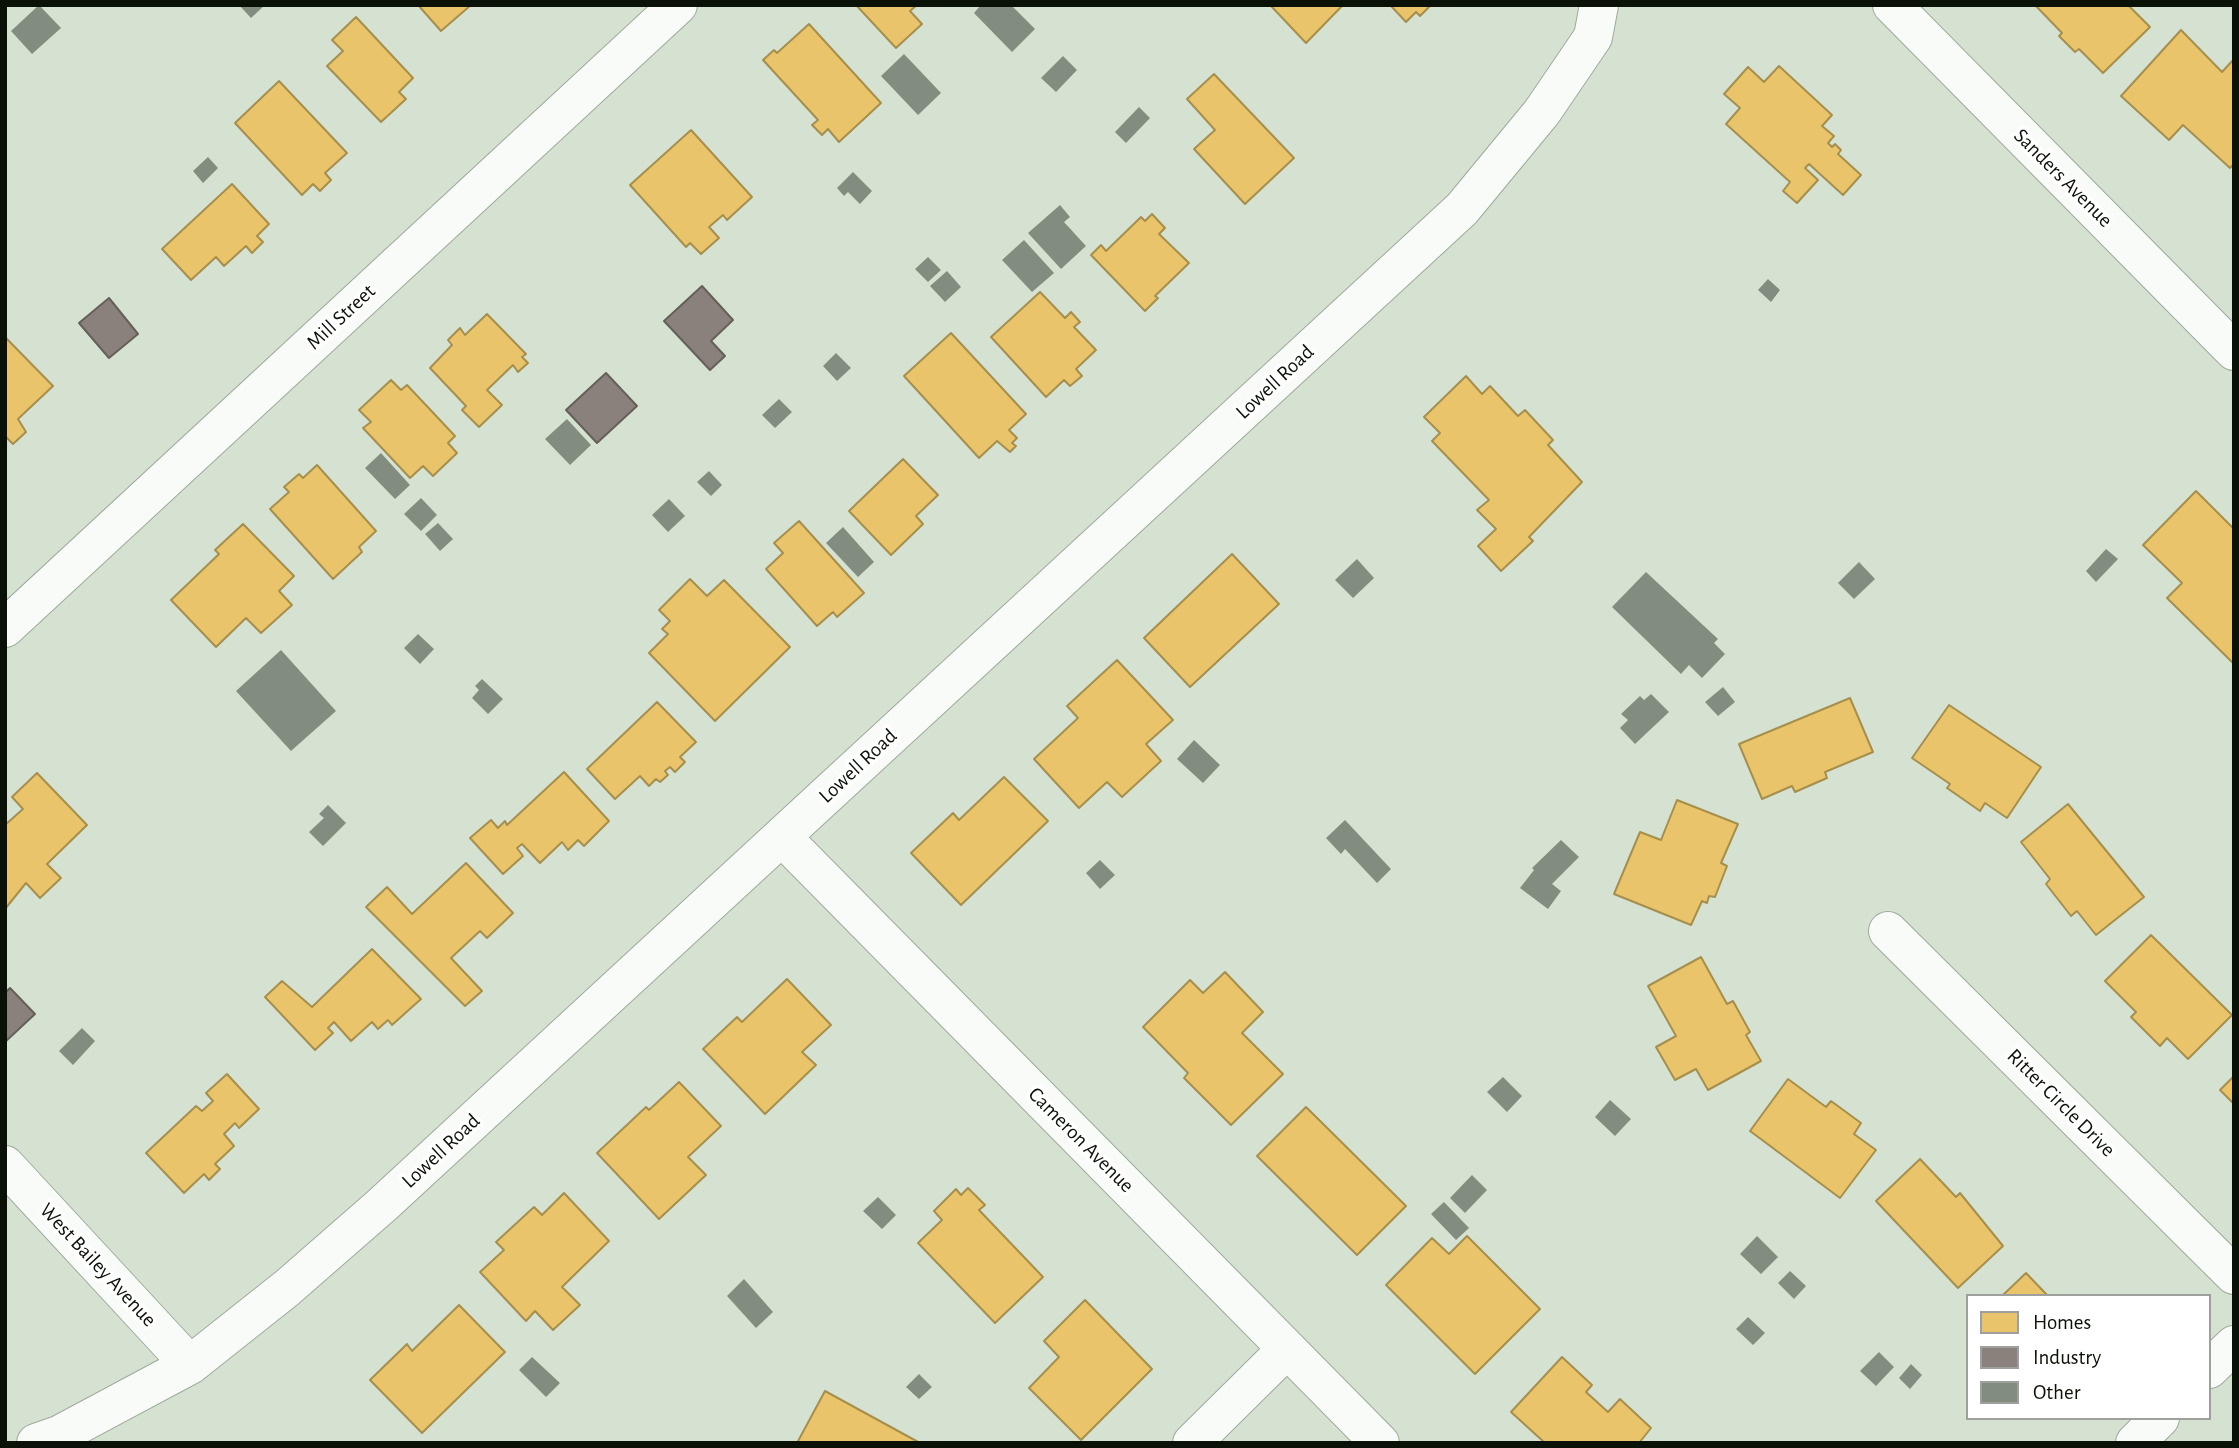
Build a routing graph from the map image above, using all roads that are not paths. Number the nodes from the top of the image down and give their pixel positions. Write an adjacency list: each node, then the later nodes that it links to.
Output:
1 (678, 5): 5 (street, Mill Street)
2 (1599, 5): 6 (street, Lowell Road)
3 (1892, 5): 4 (street, Sanders Avenue)
4 (2234, 351)
5 (5, 628)
6 (782, 837): 11 (street, Cameron Avenue); 12 (street, Lowell Road)
7 (1888, 931): 9 (street, Ritter Circle Drive)
8 (5, 1165): 12 (street, West Bailey Avenue)
9 (2234, 1275)
10 (2234, 1345): 13 (street)
11 (1287, 1349): 16 (street); 17 (street, Cameron Avenue)
12 (190, 1365): 15 (street, Lowell Road)
13 (2211, 1367)
14 (2158, 1420): 18 (street)
15 (36, 1443)
16 (1192, 1443)
17 (1380, 1443)
18 (2135, 1443)

